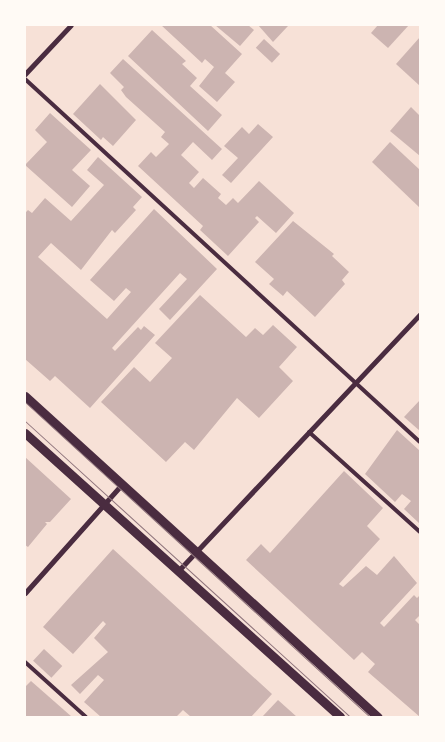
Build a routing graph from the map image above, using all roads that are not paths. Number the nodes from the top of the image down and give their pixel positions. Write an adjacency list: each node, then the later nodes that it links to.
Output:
1 (71, 25): 2 (street)
2 (25, 74)
3 (25, 79): 5 (lane)
4 (420, 314): 5 (street)
5 (356, 383): 7 (street); 9 (lane)
6 (25, 396): 10 (street)
7 (308, 432): 12 (lane); 13 (street)
8 (25, 433): 11 (street)
9 (420, 442)
10 (122, 484): 11 (street); 13 (street)
11 (105, 504): 14 (street); 15 (street)
12 (420, 532)
13 (197, 552): 14 (street); 19 (street)
14 (178, 571): 18 (street)
15 (25, 592)
16 (25, 662): 17 (lane)
17 (86, 717)
18 (340, 717)
19 (378, 717)

